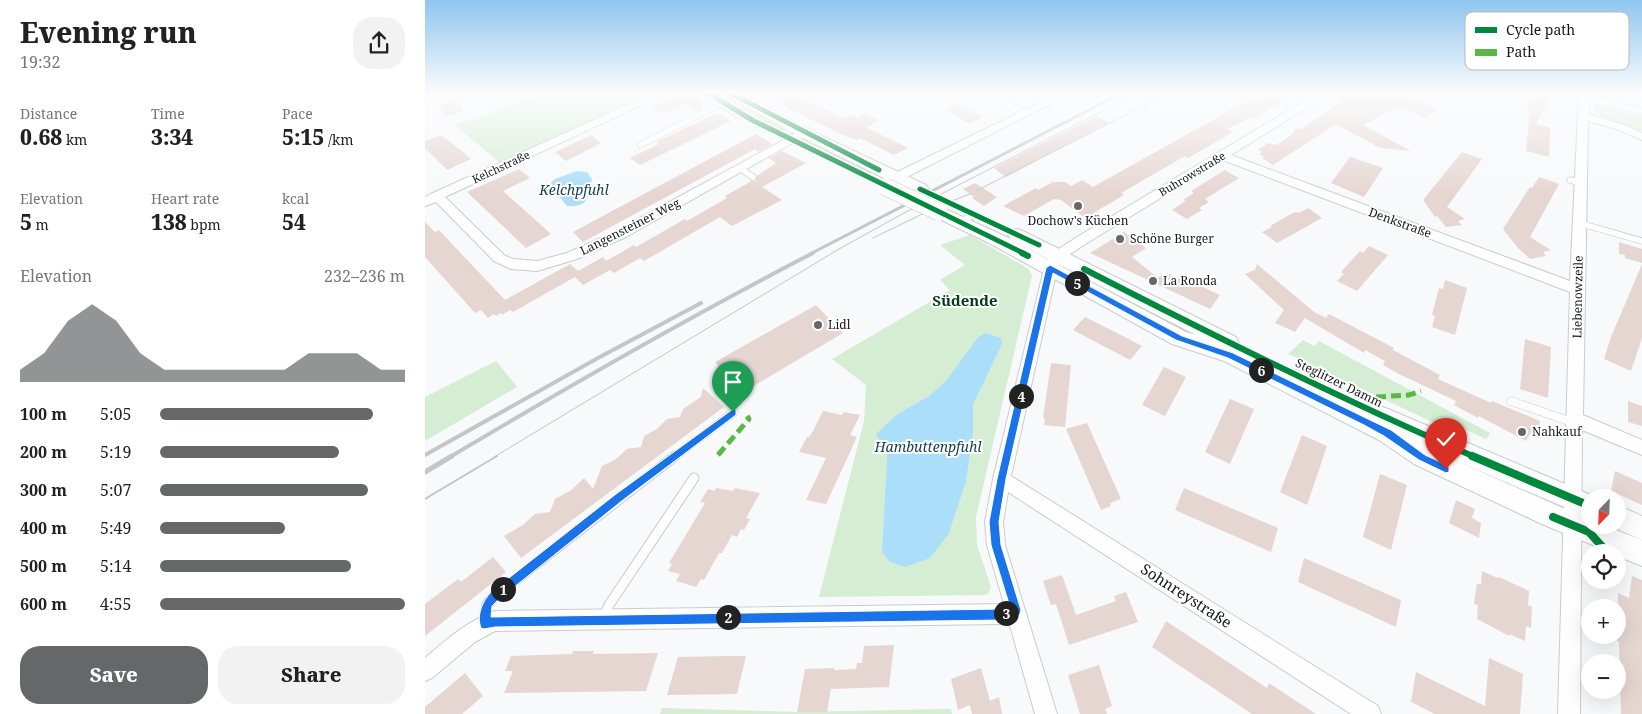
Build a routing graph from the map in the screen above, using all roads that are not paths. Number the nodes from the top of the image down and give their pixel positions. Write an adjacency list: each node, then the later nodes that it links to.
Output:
1 (587, 127): 15 (street, Kelchstraße)
2 (669, 127): 10 (lane)
3 (781, 127): 8 (main road, Steglitzer Damm)
4 (998, 127): 14 (street)
5 (1269, 127): 11 (street, Buhrowstraße)
6 (1582, 127): 17 (street, Liebenowzeile)
7 (1621, 127): 9 (street)
8 (798, 136): 12 (street, Langensteiner Weg); 14 (main road, Steglitzer Damm)
9 (1642, 137)
10 (640, 144)
11 (1222, 156): 19 (street, Buhrowstraße); 20 (street, Denkstraße)
12 (740, 168): 13 (lane); 15 (street, Langensteiner Weg)
13 (753, 177)
14 (891, 182): 19 (main road, Steglitzer Damm, bridge)
15 (437, 196): 16 (street, Kelchstraße)
16 (425, 202)
17 (1579, 223): 18 (lane); 20 (street, Liebenowzeile)
18 (1642, 241)
19 (1055, 262): 26 (street); 27 (main road, Steglitzer Damm)
20 (1577, 289): 23 (street, Liebenowzeile)
21 (1511, 401): 23 (lane)
22 (733, 412): 37 (lane)
23 (1575, 421): 24 (street); 28 (street, Liebenowzeile)
24 (1642, 448)
25 (694, 478): 36 (lane)
26 (1002, 479): 35 (street); 40 (street, Sohnreystraße)
27 (1509, 484): 29 (main road, Steglitzer Damm); 32 (main road, Steglitzer Damm)
28 (1581, 490)
29 (1581, 502)
30 (1581, 505): 32 (street, Liebenowzeile)
31 (1626, 521): 33 (main road)
32 (1573, 525): 34 (main road, Steglitzer Damm); 41 (street, Liebenowzeile)
33 (1642, 528)
34 (1642, 553)
35 (1016, 610): 36 (street); 39 (street)
36 (603, 620): 37 (street)
37 (484, 624): 38 (street)
38 (425, 671)
39 (1046, 714)
40 (1370, 714)
41 (1569, 714)

